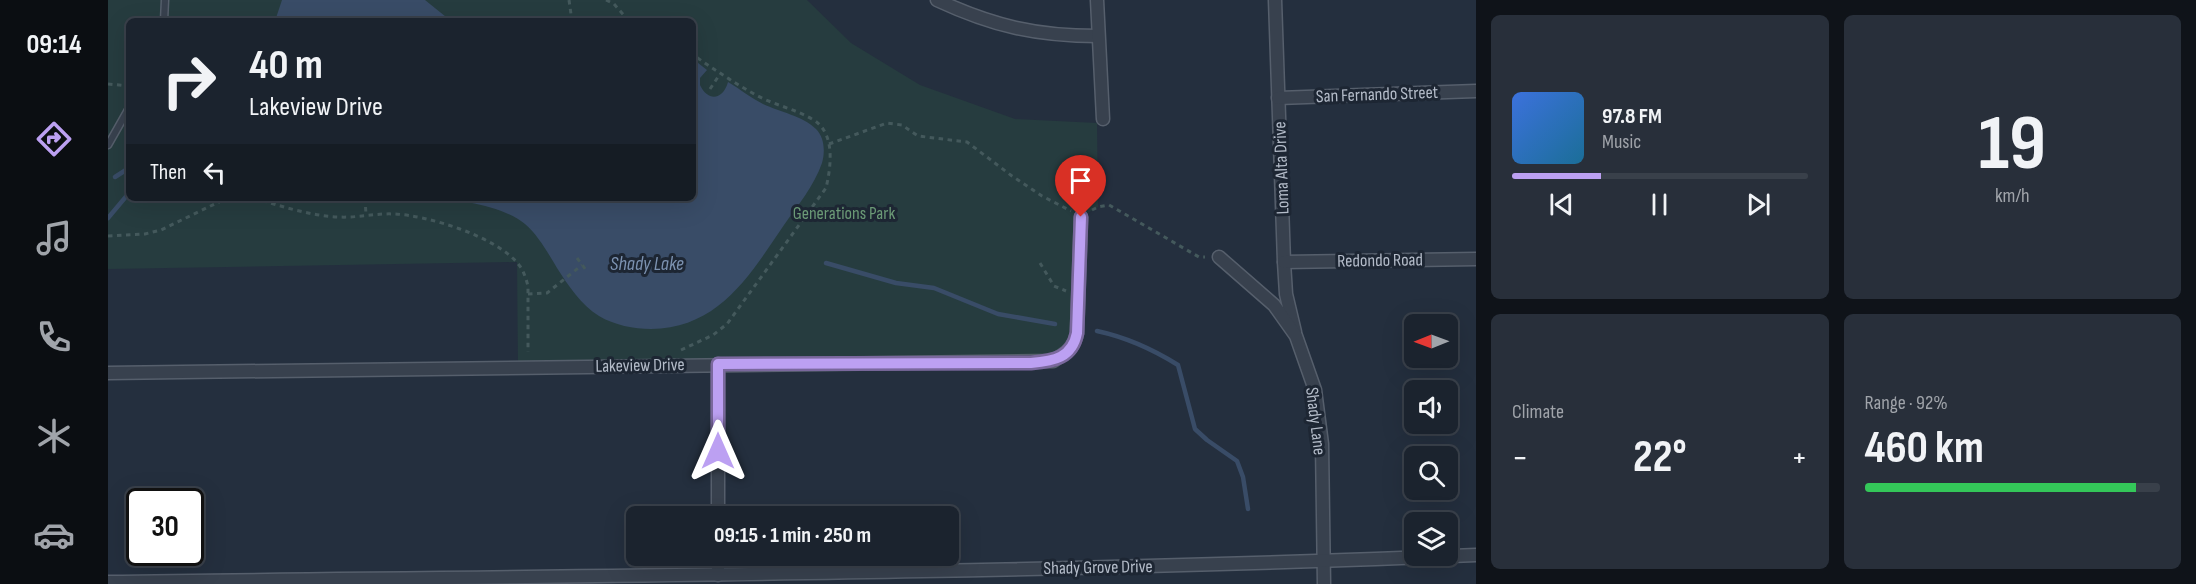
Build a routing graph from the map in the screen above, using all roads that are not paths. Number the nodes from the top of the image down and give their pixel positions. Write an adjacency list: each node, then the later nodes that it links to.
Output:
1 (165, 0): 5 (lane)
2 (937, 0): 6 (street)
3 (1097, 0): 6 (street)
4 (1275, 0): 8 (street, Loma Alta Drive)
5 (164, 18)
6 (1098, 36): 10 (street)
7 (1476, 91): 8 (street, San Fernando Street)
8 (1278, 98): 15 (street, Loma Alta Drive)
9 (126, 113): 11 (lane)
10 (1103, 119)
11 (108, 145)
12 (1081, 217): 17 (street, Lakeview Drive)
13 (1219, 257): 16 (street, Shady Lane)
14 (1476, 258): 15 (street, Redondo Road)
15 (1284, 262): 16 (street, Loma Alta Drive)
16 (1296, 336): 21 (street, Shady Lane)
17 (718, 364): 18 (street, Lakeview Drive); 19 (street)
18 (108, 373)
19 (718, 506)
20 (1476, 555): 21 (street, Shady Grove Drive)
21 (1323, 562): 23 (street, Shady Grove Drive); 25 (street, Shady Lane)
22 (718, 566): 23 (street)
23 (718, 575): 24 (street, Shady Grove Drive)
24 (108, 582)
25 (1324, 584)

